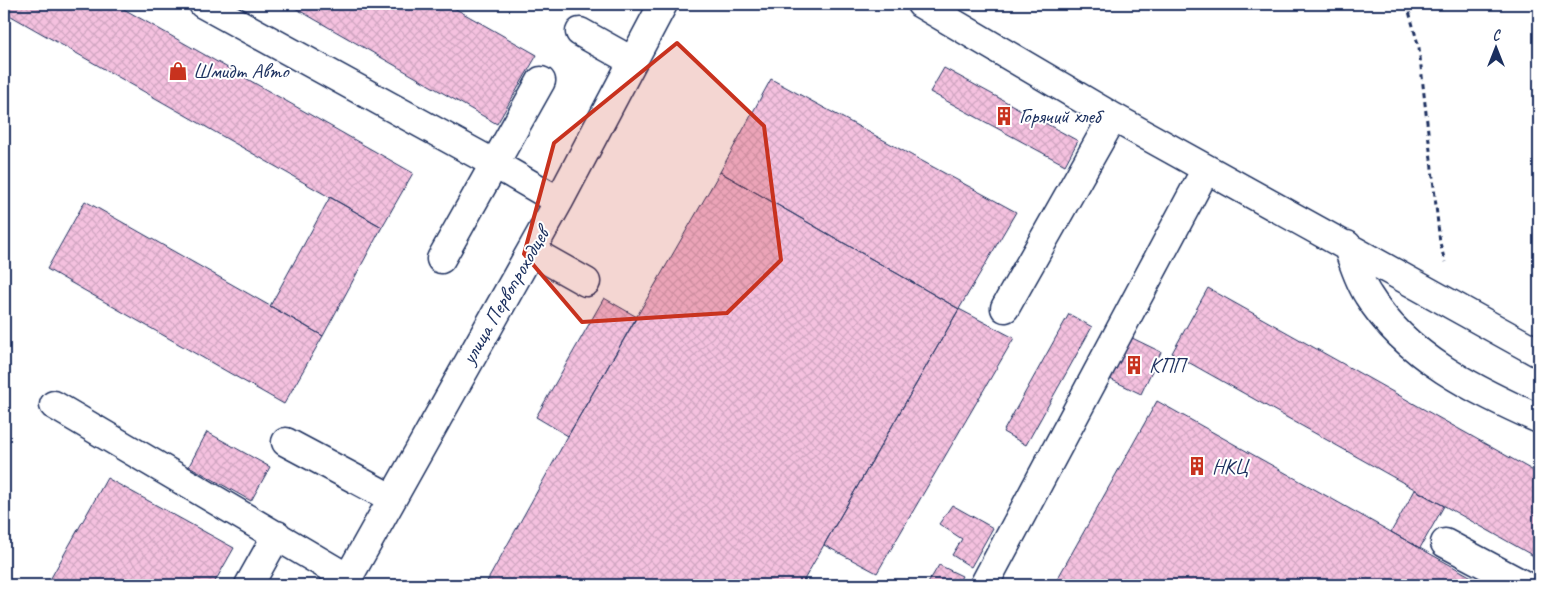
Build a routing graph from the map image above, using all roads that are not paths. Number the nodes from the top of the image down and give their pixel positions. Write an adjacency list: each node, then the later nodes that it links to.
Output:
1 (202, 4): 8 (street)
2 (663, 4): 5 (street, улица Первопроходцев)
3 (921, 4): 7 (street)
4 (580, 32): 5 (street)
5 (632, 61): 10 (street, улица Первопроходцев)
6 (541, 81): 8 (street)
7 (1113, 117): 9 (street); 15 (street)
8 (495, 164): 10 (street); 13 (street)
9 (1206, 169): 11 (street); 25 (street)
10 (559, 201): 12 (street, улица Первопроходцев)
11 (1346, 245): 16 (street); 18 (street)
12 (531, 250): 14 (street); 20 (street, улица Первопроходцев)
13 (441, 259)
14 (586, 282)
15 (1005, 308)
16 (1539, 353)
17 (54, 406): 21 (street)
18 (1539, 419)
19 (286, 442): 20 (street)
20 (391, 498): 23 (street, улица Первопроходцев)
21 (277, 535): 23 (street); 24 (street)
22 (1444, 543): 26 (street)
23 (346, 582)
24 (249, 585)
25 (984, 585)
26 (1524, 585)

